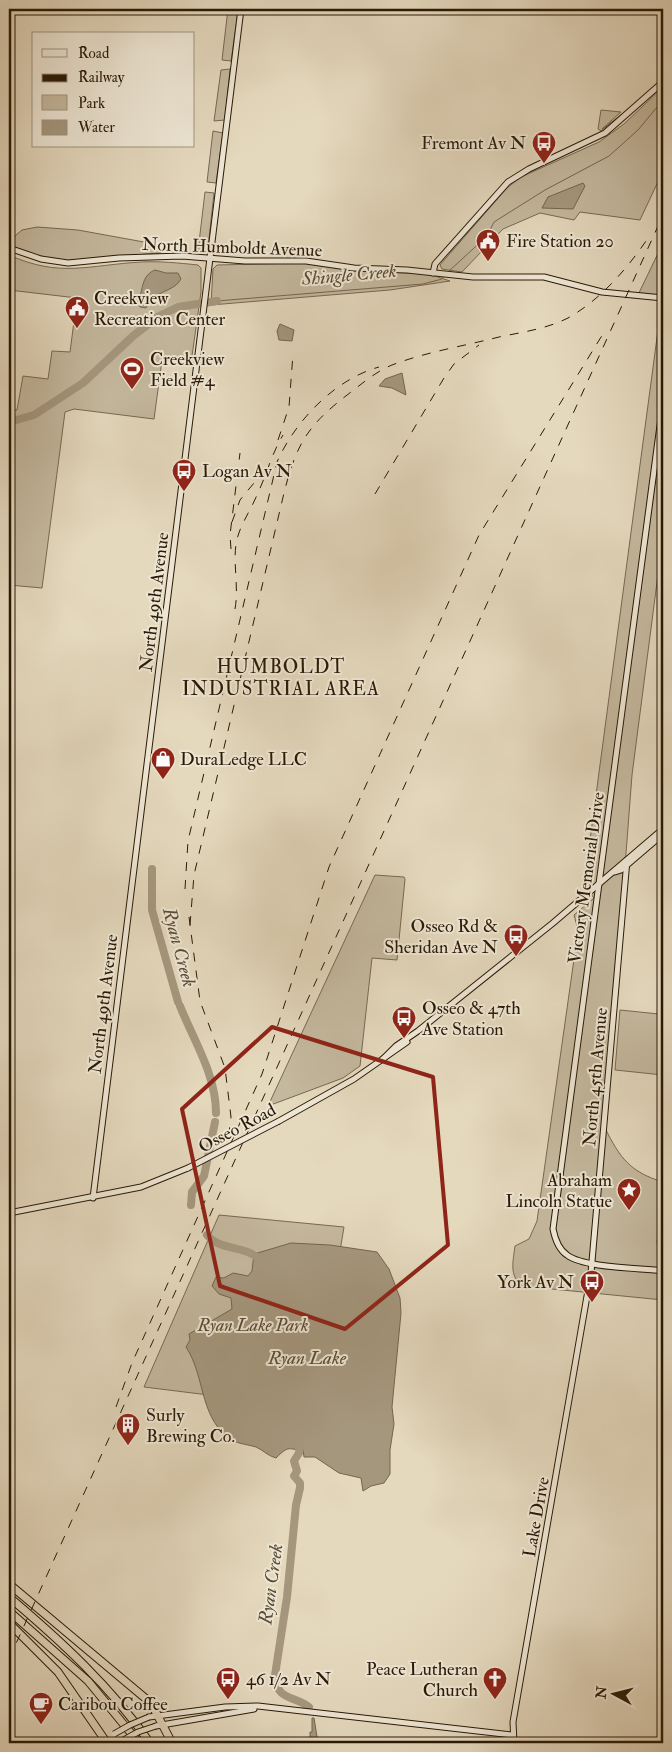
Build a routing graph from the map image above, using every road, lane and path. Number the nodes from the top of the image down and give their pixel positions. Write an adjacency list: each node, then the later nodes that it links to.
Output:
1 (241, 9): 4 (street, North 49th Avenue)
2 (663, 82): 5 (street)
3 (9, 248): 4 (street, North Humboldt Avenue)
4 (211, 259): 5 (street, North Humboldt Avenue); 12 (street, North 49th Avenue)
5 (433, 273): 6 (street, North Humboldt Avenue)
6 (663, 298)
7 (663, 402): 11 (street, Victory Memorial Drive)
8 (663, 829): 10 (street, Osseo Road)
9 (663, 834): 10 (street, Osseo Road)
10 (627, 862): 11 (street, Osseo Road); 14 (street, North 45th Avenue)
11 (599, 884): 12 (street, Osseo Road, bridge); 14 (street, Victory Memorial Drive)
12 (93, 1198): 13 (street, Osseo Road)
13 (9, 1213)
14 (592, 1264): 15 (street, Victory Memorial Drive); 16 (street, North 45th Avenue)
15 (663, 1271)
16 (588, 1296): 24 (street, Lake Drive)
17 (9, 1584): 22 (highway)
18 (9, 1597): 29 (highway)
19 (9, 1611): 28 (highway)
20 (9, 1624): 27 (highway)
21 (262, 1707): 22 (street); 23 (street); 24 (street)
22 (159, 1715): 23 (highway); 27 (street, bridge)
23 (164, 1725): 25 (street, bridge); 26 (highway)
24 (512, 1735): 30 (street, Lake Drive)
25 (119, 1742)
26 (171, 1742)
27 (105, 1743)
28 (139, 1743)
29 (150, 1743)
30 (514, 1743)

